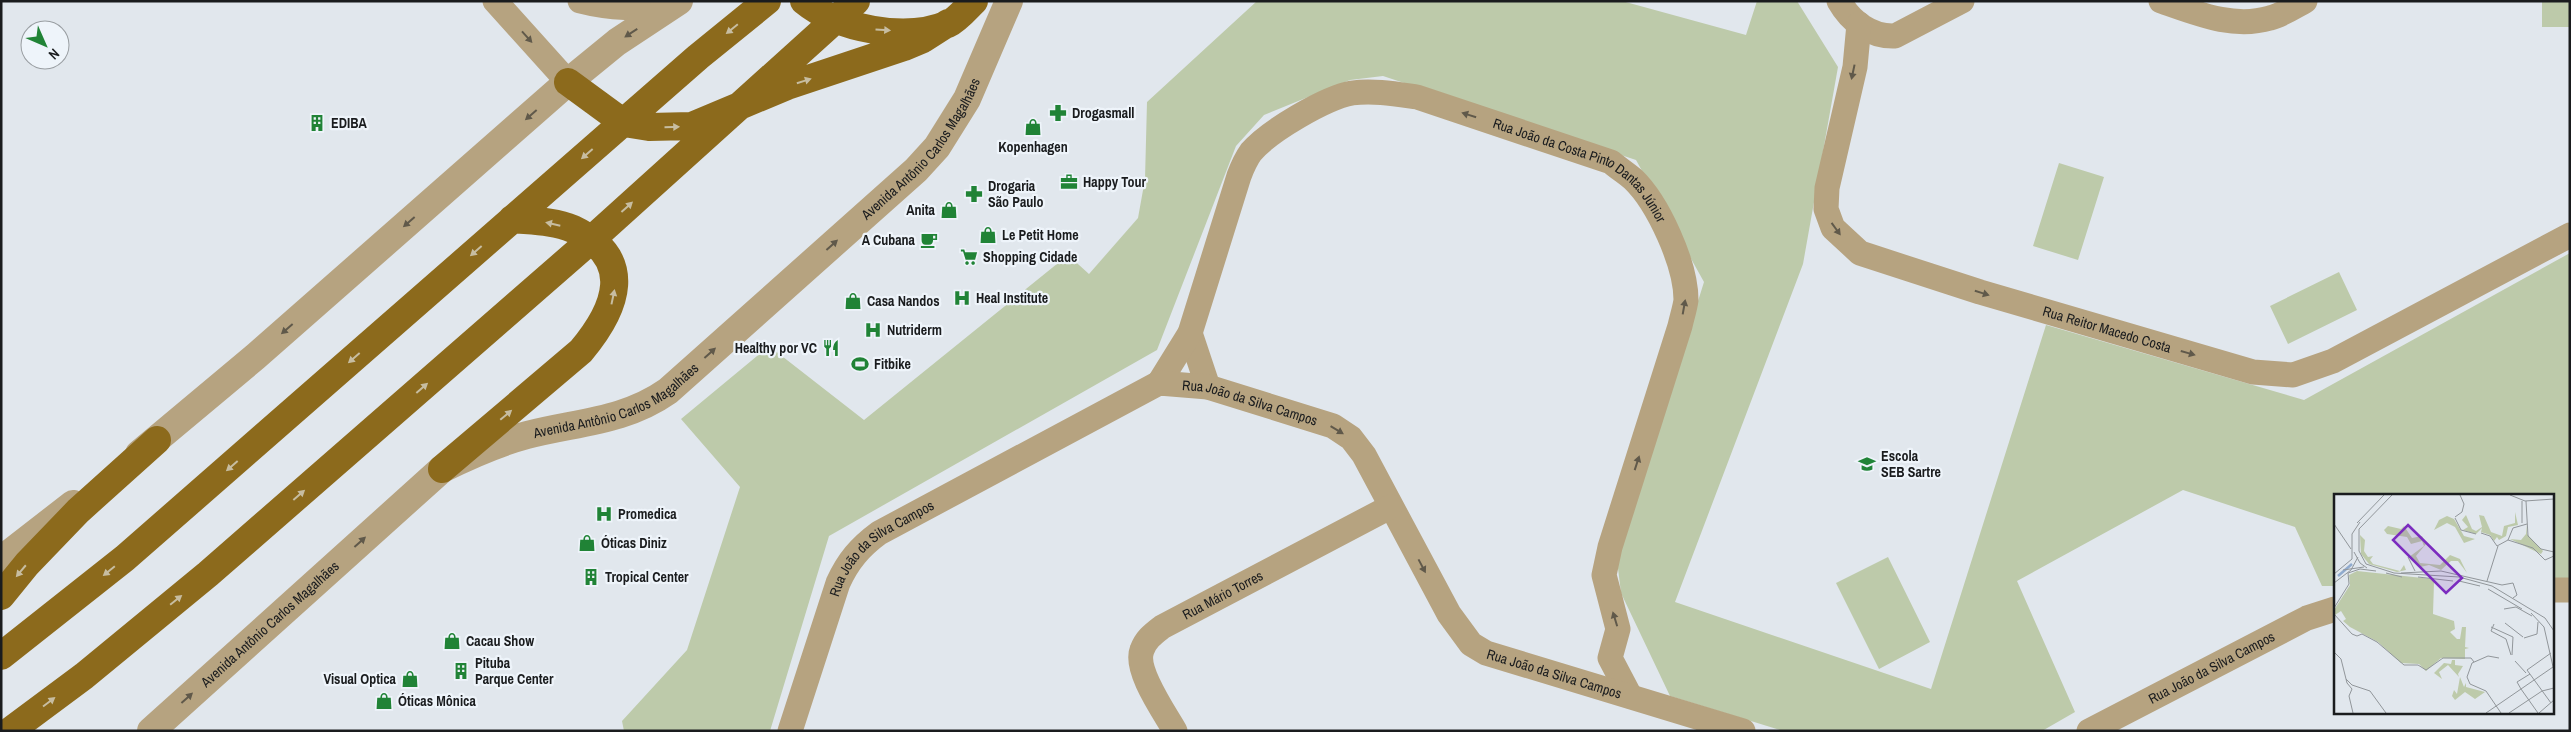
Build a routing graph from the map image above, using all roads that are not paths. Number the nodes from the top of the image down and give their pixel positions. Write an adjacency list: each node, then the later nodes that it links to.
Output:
1 (495, 1): 15 (street, one-way to 15)
2 (580, 1): 11 (street)
3 (766, 1): 17 (main road, one-way to 17)
4 (804, 1): 12 (main road)
5 (974, 1): 13 (main road)
6 (1008, 1): 25 (street, Avenida Antônio Carlos Magalhães, one-way to 6)
7 (1839, 1): 14 (street)
8 (1962, 1): 14 (street)
9 (2161, 1): 10 (street)
10 (2304, 1)
11 (675, 4): 15 (street, one-way to 15)
12 (846, 10): 13 (main road, one-way to 13); 16 (main road)
13 (948, 23): 16 (main road, one-way to 13)
14 (1859, 24): 19 (street, Rua Reitor Macedo Costa, one-way to 19)
15 (568, 82): 17 (main road); 24 (street, one-way to 24)
16 (742, 104): 17 (main road, one-way to 16); 20 (main road, one-way to 16)
17 (624, 123): 18 (main road, one-way to 18)
18 (512, 218): 20 (main road, one-way to 18); 32 (main road, one-way to 32)
19 (2570, 235)
20 (591, 240): 25 (main road, one-way to 20); 36 (main road, one-way to 20)
21 (1190, 333): 22 (street, Rua João da Costa Pinto Dantas Júnior); 23 (street); 33 (street, Rua João da Costa Pinto Dantas Júnior, one-way to 21)
22 (1159, 383): 23 (street, Rua João da Silva Campos); 38 (street, Rua João da Silva Campos)
23 (1208, 387): 26 (street, Rua João da Silva Campos, one-way to 26)
24 (157, 440): 27 (street); 30 (main road, one-way to 30)
25 (442, 469): 37 (street, Avenida Antônio Carlos Magalhães, one-way to 25)
26 (1390, 507): 34 (street, Rua João da Silva Campos, one-way to 34); 39 (street, Rua Mário Torres)
27 (1, 560)
28 (2554, 590): 29 (street)
29 (2570, 590)
30 (1, 596)
31 (2334, 609): 41 (street, Rua João da Silva Campos)
32 (1, 656)
33 (1610, 658): 34 (street); 35 (street)
34 (1578, 681): 35 (street, Rua João da Silva Campos)
35 (1630, 696): 40 (street, Rua João da Silva Campos)
36 (10, 731)
37 (151, 731)
38 (790, 731)
39 (1175, 731)
40 (1743, 731)
41 (2089, 731)

